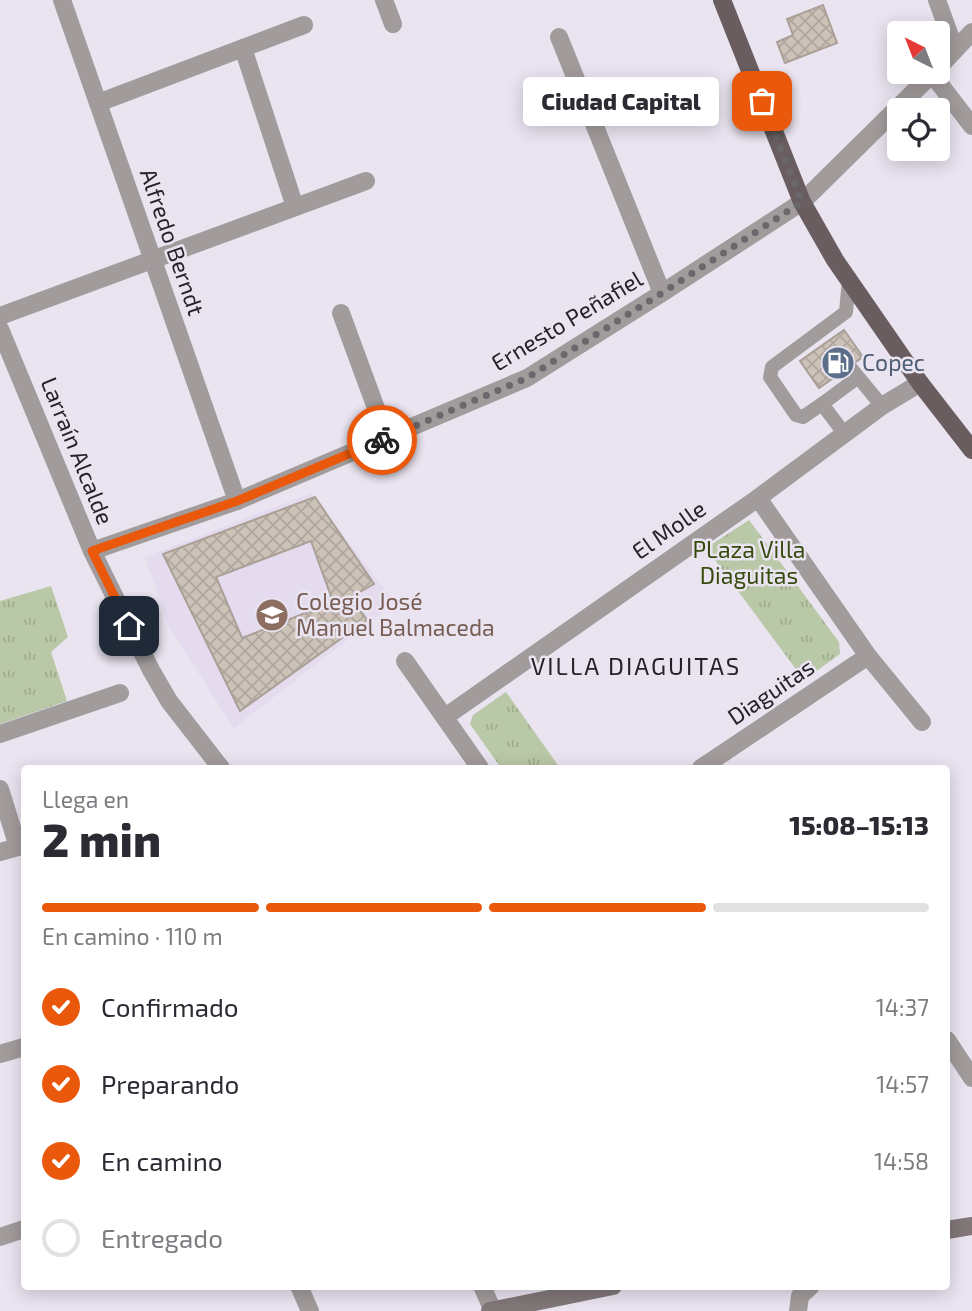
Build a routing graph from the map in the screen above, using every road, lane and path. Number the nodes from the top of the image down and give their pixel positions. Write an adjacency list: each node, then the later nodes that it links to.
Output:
1 (62, 0): 14 (street, Alfredo Berndt)
2 (384, 0): 6 (street)
3 (722, 0): 17 (main road)
4 (937, 0): 10 (street)
5 (304, 24): 9 (street)
6 (393, 24)
7 (972, 32): 10 (street, Ernesto Peñafiel)
8 (559, 37): 21 (street)
9 (243, 48): 14 (street); 18 (street)
10 (955, 50): 11 (street, Ernesto Peñafiel)
11 (950, 55)
12 (922, 84): 17 (street, Ernesto Peñafiel)
13 (944, 84): 15 (street)
14 (98, 103): 19 (street, Alfredo Berndt)
15 (972, 126)
16 (366, 181): 18 (street)
17 (802, 202): 20 (main road); 21 (street, Ernesto Peñafiel)
18 (295, 207): 19 (street)
19 (153, 260): 23 (street); 32 (street, Alfredo Berndt)
20 (849, 280): 25 (main road); 26 (lane)
21 (662, 293): 29 (street, Ernesto Peñafiel)
22 (341, 313): 29 (street)
23 (0, 316)
24 (0, 329): 33 (street, Larraín Alcalde)
25 (920, 383): 27 (street, El Molle); 30 (main road)
26 (822, 404): 27 (lane); 28 (lane)
27 (882, 406): 28 (street, El Molle)
28 (844, 433): 31 (street, El Molle)
29 (387, 438): 32 (street, Ernesto Peñafiel)
30 (972, 450)
31 (758, 498): 34 (street); 37 (street, El Molle)
32 (237, 501): 33 (street, Ernesto Peñafiel)
33 (92, 551): 40 (street, Larraín Alcalde)
34 (868, 656): 38 (street); 42 (street, Diaguitas)
35 (405, 662): 37 (street)
36 (120, 693): 39 (street)
37 (445, 717): 41 (street)
38 (922, 722)
39 (0, 734)
40 (219, 765)
41 (478, 765)
42 (705, 765)
43 (0, 789): 44 (street)
44 (0, 852)
45 (950, 1045): 48 (street)
46 (21, 1048): 47 (street)
47 (0, 1054)
48 (972, 1078)
49 (972, 1226): 51 (main road)
50 (21, 1230): 52 (street)
51 (950, 1230)
52 (0, 1237)
53 (301, 1290): 57 (street)
54 (484, 1290): 58 (street)
55 (594, 1290): 58 (main road)
56 (807, 1290): 59 (street)
57 (310, 1311)
58 (492, 1311)
59 (798, 1311)

